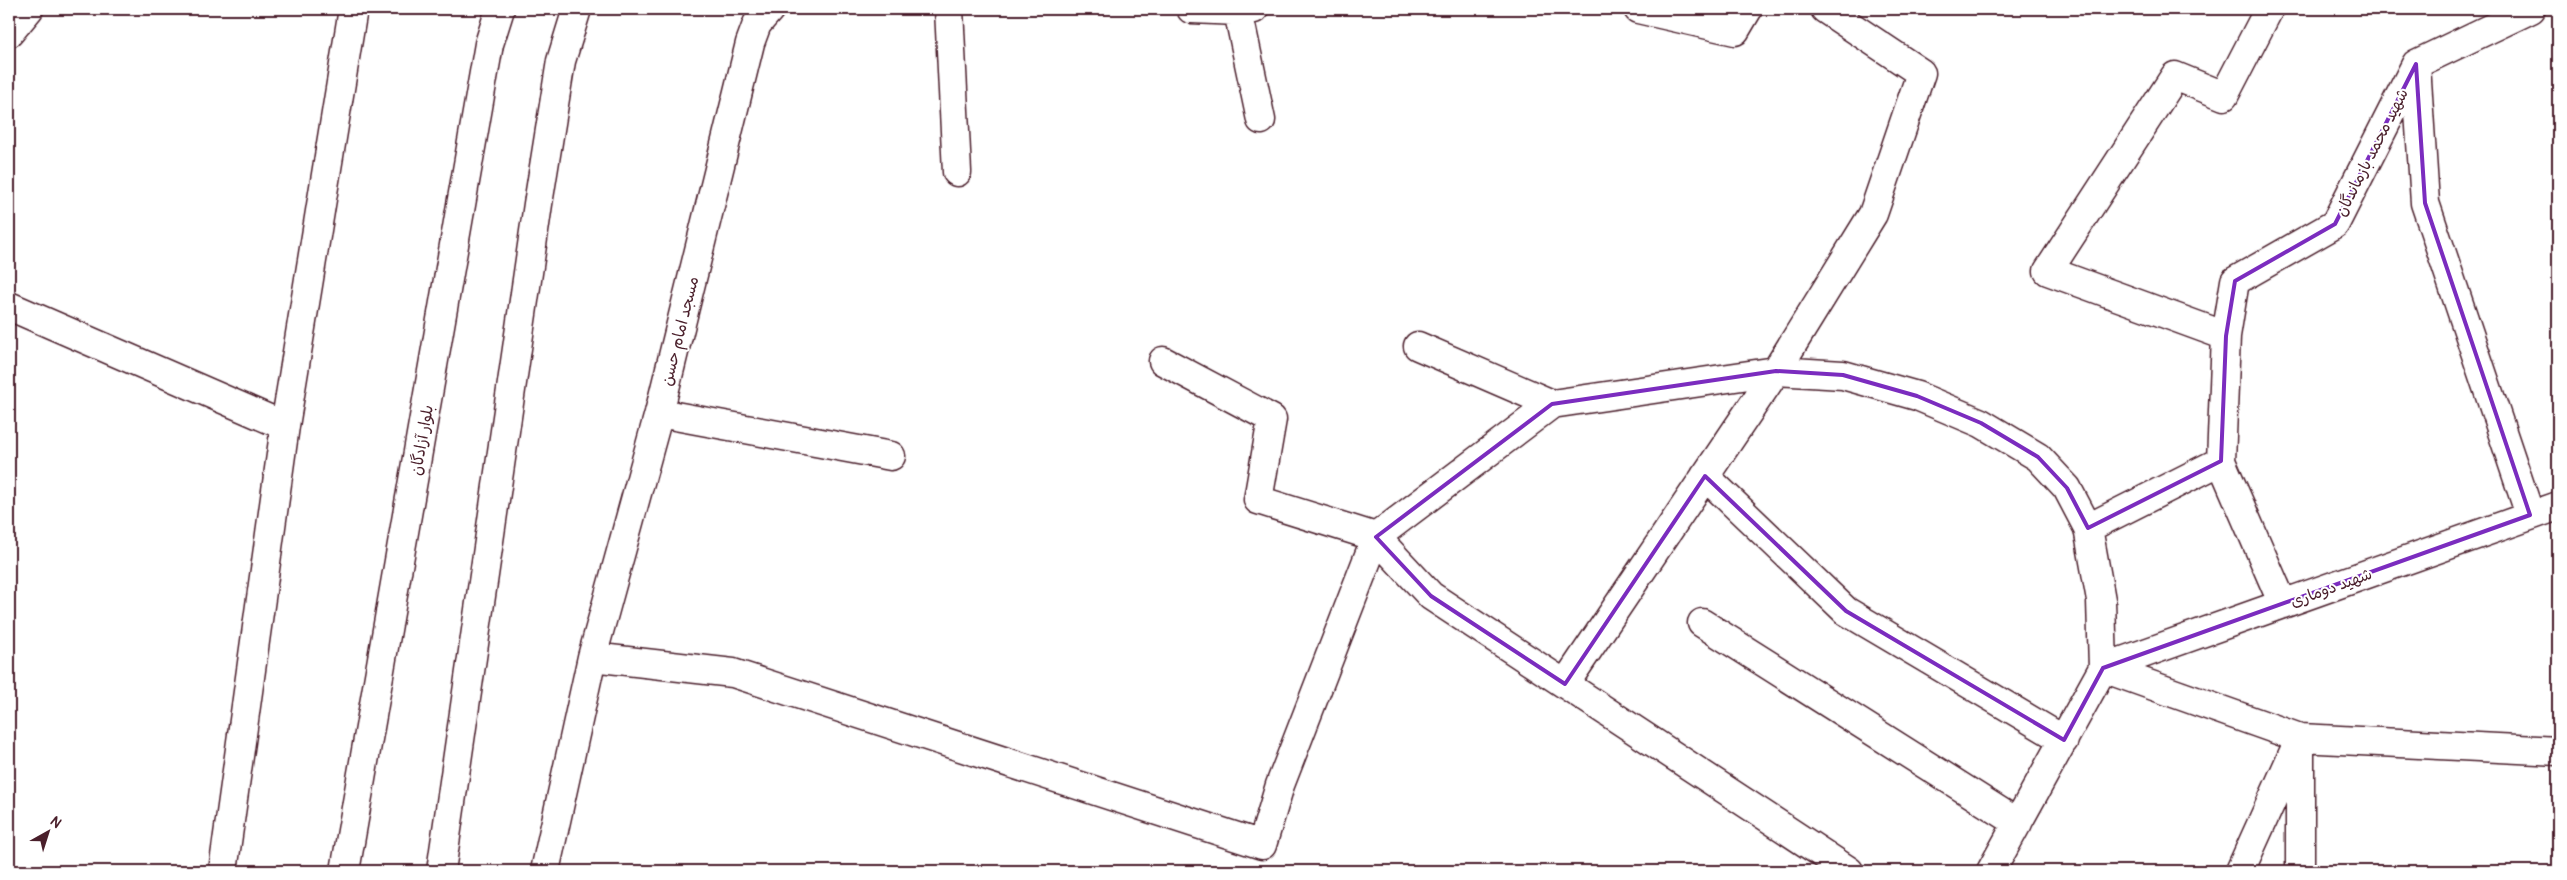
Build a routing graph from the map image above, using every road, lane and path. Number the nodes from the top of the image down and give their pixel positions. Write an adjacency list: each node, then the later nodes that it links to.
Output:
1 (353, 9): 23 (street)
2 (500, 9): 42 (street, بلوار آزادگان)
3 (577, 9): 43 (street)
4 (770, 9): 22 (street, مسجد امام حسن)
5 (949, 9): 15 (street)
6 (1191, 9): 12 (street)
7 (1638, 9): 8 (street)
8 (1748, 9)
9 (1825, 9): 20 (street)
10 (2269, 9): 17 (street)
11 (2531, 9): 13 (street)
12 (1246, 10): 14 (street)
13 (2416, 64): 17 (street, شهید محمد بازماندگان); 28 (street)
14 (1261, 120)
15 (957, 172)
16 (9, 306): 23 (street)
17 (2226, 336): 25 (street, شهید محمد بازماندگان)
18 (1418, 346): 21 (street)
19 (1163, 361): 30 (street)
20 (1776, 371): 21 (street); 26 (street); 29 (street)
21 (1552, 404): 30 (street)
22 (659, 412): 24 (street); 33 (street, مسجد امام حسن)
23 (285, 426): 41 (street)
24 (891, 456)
25 (2221, 461): 29 (street); 31 (street)
26 (1705, 476): 35 (street); 37 (street)
27 (2558, 506): 28 (street, شهید دوماری)
28 (2530, 516): 31 (street, شهید دوماری)
29 (2088, 528): 34 (street)
30 (1376, 537): 33 (street); 35 (street)
31 (2283, 604): 34 (street, شهید دوماری)
32 (1702, 623): 39 (street)
33 (592, 657): 44 (street, مسجد امام حسن)
34 (2103, 668): 36 (street); 37 (street)
35 (1565, 684): 45 (street)
36 (2300, 738): 38 (street); 46 (street); 47 (street)
37 (2064, 740): 39 (street)
38 (2558, 751)
39 (2018, 823): 40 (street)
40 (1999, 869)
41 (223, 871)
42 (345, 871)
43 (441, 871)
44 (545, 871)
45 (1849, 871)
46 (2240, 871)
47 (2300, 871)

